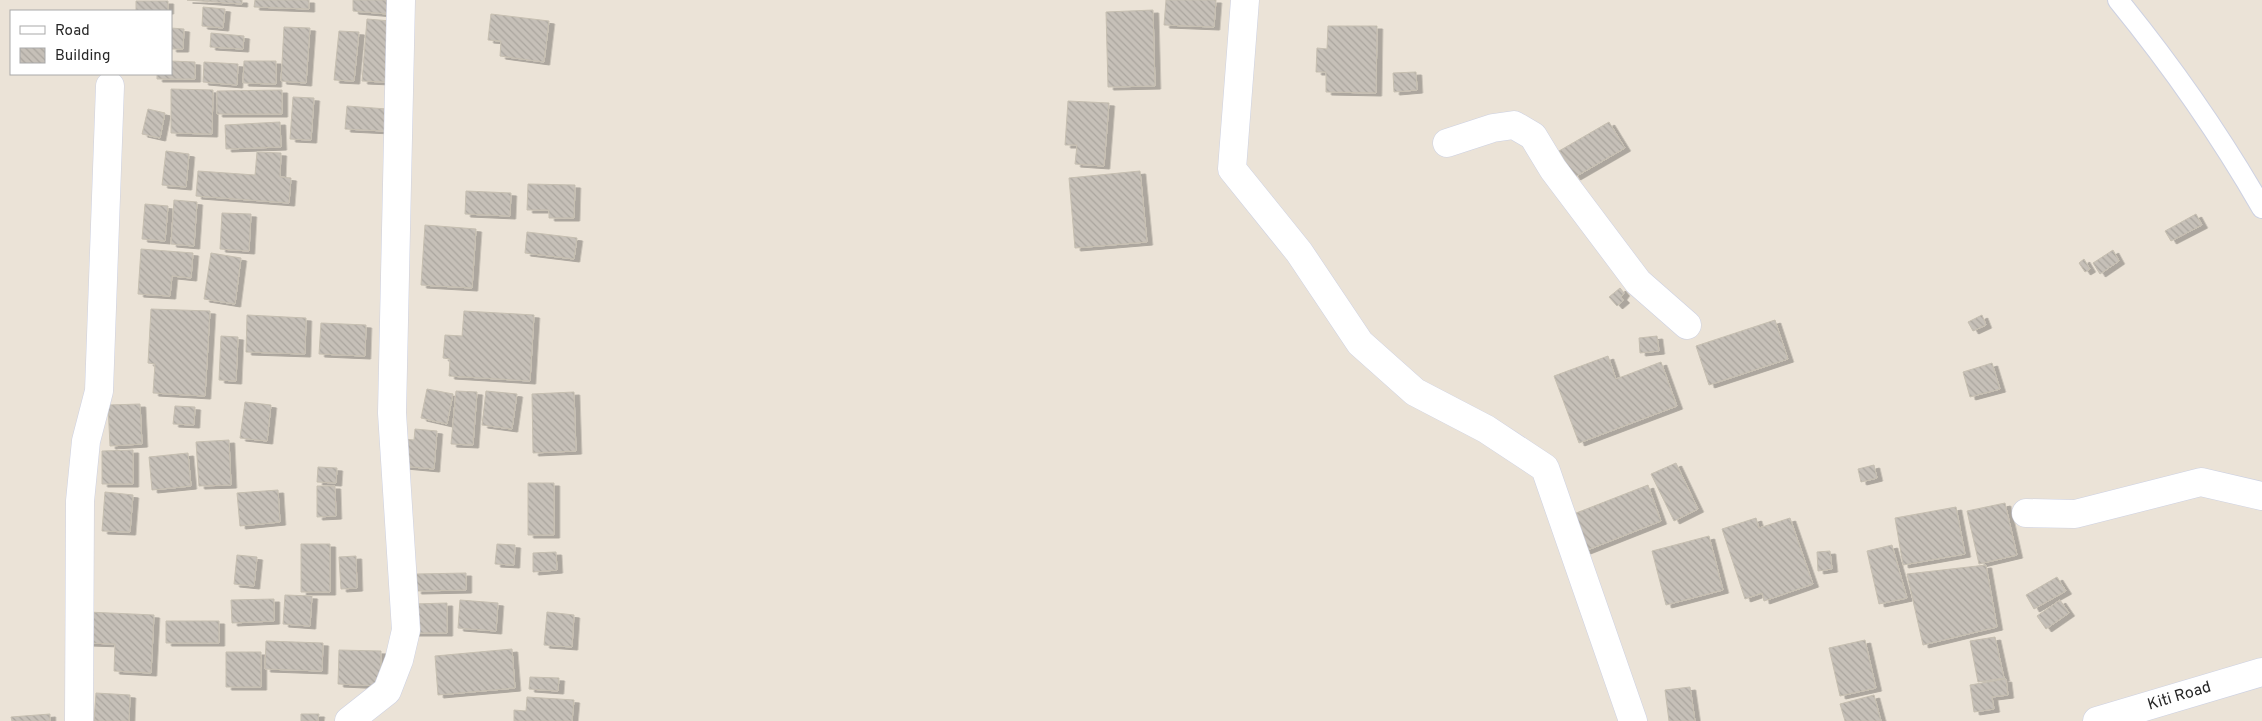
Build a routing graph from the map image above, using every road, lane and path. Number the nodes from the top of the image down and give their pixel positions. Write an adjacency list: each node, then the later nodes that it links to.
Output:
1 (401, 0): 12 (street)
2 (1245, 0): 13 (street)
3 (2118, 0): 6 (lane)
4 (110, 86): 11 (street)
5 (1447, 143): 7 (street)
6 (2262, 208)
7 (1687, 325)
8 (2262, 496): 9 (street)
9 (2026, 513)
10 (2262, 672): 14 (street, Kiti Road)
11 (80, 721)
12 (349, 721)
13 (1633, 721)
14 (2097, 721)

